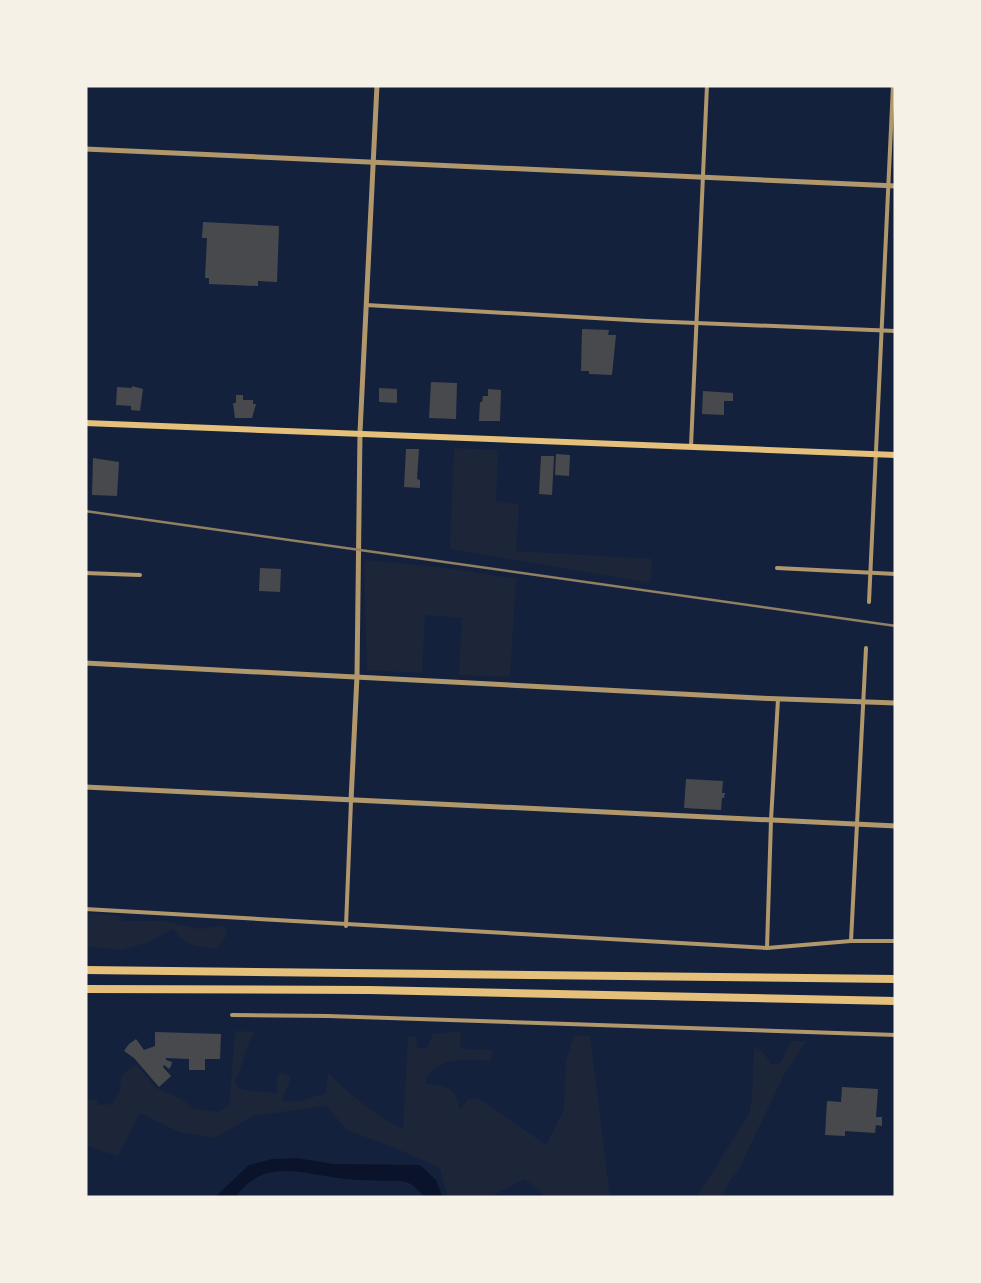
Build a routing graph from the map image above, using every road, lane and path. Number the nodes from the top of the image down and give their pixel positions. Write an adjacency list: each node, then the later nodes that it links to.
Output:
1 (377, 85): 5 (street)
2 (707, 85): 6 (street)
3 (893, 85): 7 (street)
4 (85, 149): 5 (street)
5 (373, 163): 6 (street); 8 (street)
6 (703, 178): 7 (street); 9 (street)
7 (892, 186): 10 (street)
8 (366, 305): 9 (street); 13 (street)
9 (696, 323): 10 (street); 14 (street)
10 (882, 330): 11 (street); 15 (street)
11 (896, 331)
12 (85, 423): 13 (main road)
13 (360, 432): 14 (main road); 25 (street)
14 (690, 446): 15 (main road)
15 (876, 454): 16 (main road); 19 (street)
16 (896, 455)
17 (778, 568): 19 (street)
18 (85, 573): 21 (street)
19 (870, 573): 20 (street); 22 (street)
20 (896, 574)
21 (140, 575)
22 (869, 602)
23 (866, 648): 27 (street)
24 (85, 663): 25 (street)
25 (358, 676): 26 (street); 30 (street)
26 (778, 699): 27 (street); 31 (street)
27 (864, 702): 28 (street); 32 (street)
28 (896, 703)
29 (85, 786): 30 (street)
30 (351, 801): 31 (street); 35 (street)
31 (771, 820): 32 (street); 38 (street)
32 (856, 824): 33 (street); 36 (street)
33 (896, 826)
34 (85, 910): 35 (street)
35 (346, 926): 38 (street)
36 (851, 941): 37 (street); 38 (street)
37 (896, 941)
38 (767, 948)
39 (85, 970): 40 (highway)
40 (896, 978)
41 (85, 989): 42 (highway)
42 (896, 1001)
43 (232, 1016): 44 (street)
44 (896, 1036)

